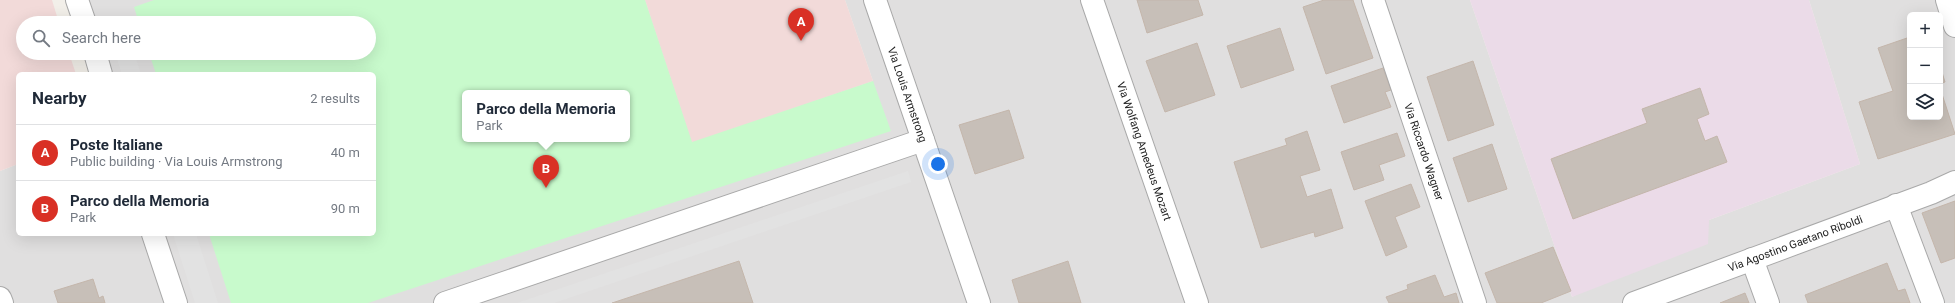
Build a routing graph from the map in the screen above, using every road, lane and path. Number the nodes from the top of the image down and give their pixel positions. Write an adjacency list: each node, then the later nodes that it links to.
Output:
1 (78, 0): 6 (street)
2 (874, 0): 10 (street, Via Louis Armstrong)
3 (1092, 0): 20 (street, Via Wolfang Amedeus Mozart)
4 (1373, 0): 21 (street, Via Riccardo Wagner)
5 (1947, 0): 7 (street)
6 (83, 16)
7 (1955, 26)
8 (96, 60): 9 (street)
9 (100, 72)
10 (923, 140): 18 (street); 19 (street, Via Louis Armstrong)
11 (1955, 182): 12 (street, Via Agostino Gaetano Riboldi)
12 (1896, 206): 14 (street, Via Agostino Gaetano Riboldi); 24 (street)
13 (154, 236): 17 (street)
14 (1752, 259): 22 (street, Via Agostino Gaetano Riboldi); 23 (street)
15 (0, 298): 16 (street)
16 (2, 303)
17 (176, 303)
18 (445, 303)
19 (979, 303)
20 (1197, 303)
21 (1475, 303)
22 (1634, 303)
23 (1768, 303)
24 (1933, 303)

